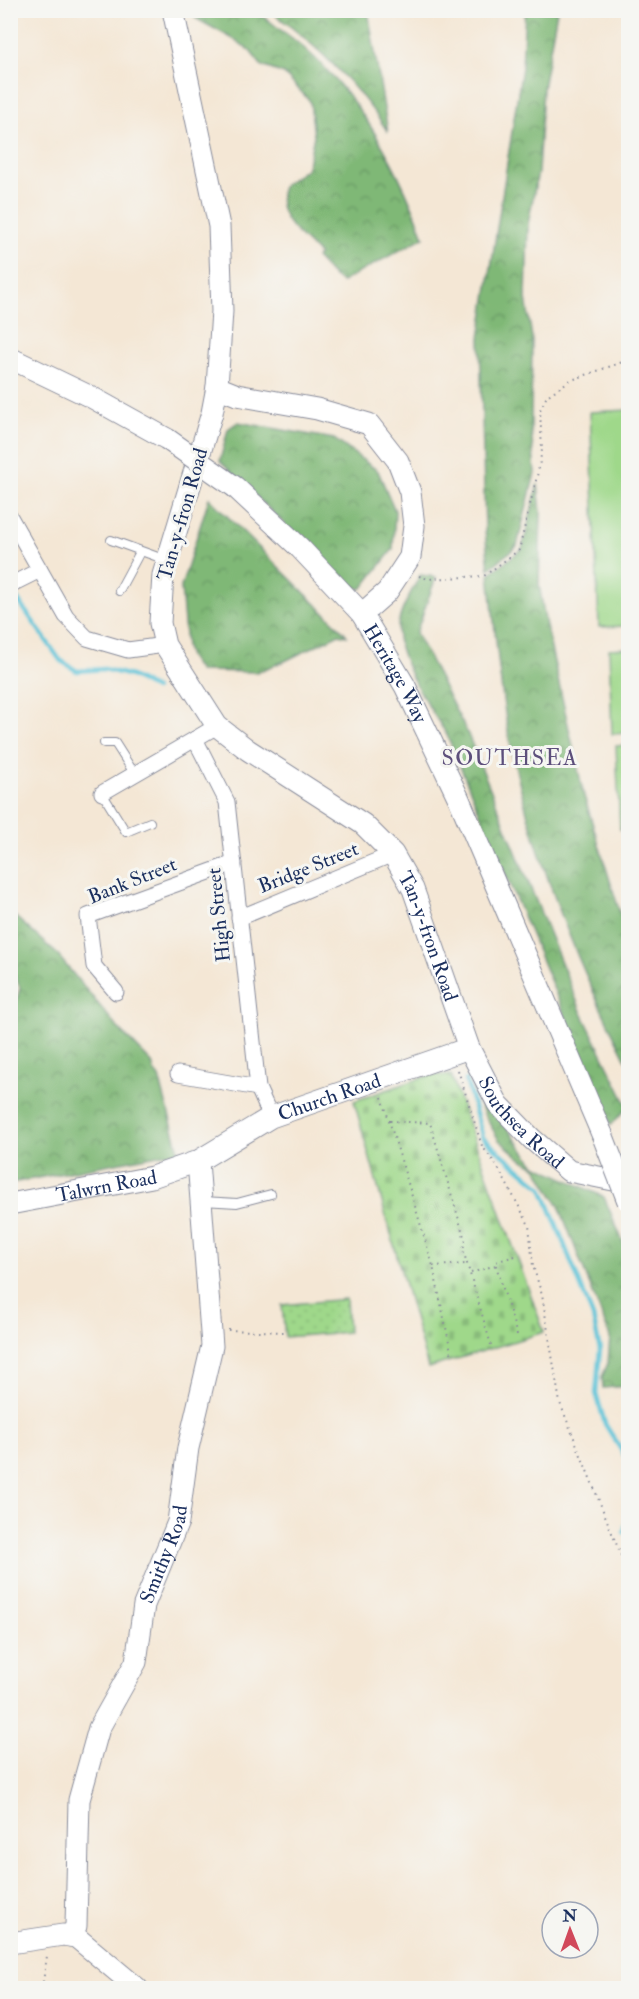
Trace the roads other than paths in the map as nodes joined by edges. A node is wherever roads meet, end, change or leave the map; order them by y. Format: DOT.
graph roads {
  1 [pos="173,10"];
  2 [pos="10,358"];
  3 [pos="217,387"];
  4 [pos="10,517"];
  5 [pos="111,540"];
  6 [pos="140,552"];
  7 [pos="166,561"];
  8 [pos="40,570"];
  9 [pos="10,585"];
  10 [pos="119,591"];
  11 [pos="362,614"];
  12 [pos="165,645"];
  13 [pos="217,726"];
  14 [pos="195,739"];
  15 [pos="104,743"];
  16 [pos="134,773"];
  17 [pos="102,793"];
  18 [pos="150,822"];
  19 [pos="393,854"];
  20 [pos="234,863"];
  21 [pos="239,918"];
  22 [pos="116,992"];
  23 [pos="461,1050"];
  24 [pos="178,1074"];
  25 [pos="258,1088"];
  26 [pos="271,1117"];
  27 [pos="198,1161"];
  28 [pos="628,1183"];
  29 [pos="272,1194"];
  30 [pos="201,1201"];
  31 [pos="628,1201"];
  32 [pos="10,1204"];
  33 [pos="71,1936"];
  34 [pos="10,1943"];
  35 [pos="137,1989"];
  1 -- 3 [label="street, Tan-y-fron Road"];
  2 -- 11 [label="street, Heritage Way, bridge"];
  3 -- 7 [label="street, Tan-y-fron Road"];
  3 -- 11 [label="street"];
  4 -- 8 [label="street"];
  5 -- 6 [label="lane"];
  6 -- 7 [label="lane"];
  6 -- 10 [label="lane"];
  7 -- 12 [label="street, Tan-y-fron Road"];
  8 -- 9 [label="street"];
  8 -- 12 [label="street"];
  11 -- 31 [label="street, Heritage Way, bridge"];
  12 -- 13 [label="street, Tan-y-fron Road"];
  13 -- 14 [label="street"];
  13 -- 19 [label="street, Tan-y-fron Road"];
  14 -- 16 [label="street"];
  14 -- 20 [label="street, High Street"];
  15 -- 16 [label="lane"];
  16 -- 17 [label="street"];
  17 -- 18 [label="lane"];
  19 -- 21 [label="street, Bridge Street"];
  19 -- 23 [label="street, Tan-y-fron Road"];
  20 -- 21 [label="street, High Street"];
  20 -- 22 [label="street, Bank Street"];
  21 -- 25 [label="street, High Street"];
  23 -- 26 [label="street, Church Road"];
  23 -- 28 [label="street, Southsea Road"];
  24 -- 25 [label="street"];
  25 -- 26 [label="street, High Street"];
  26 -- 27 [label="street, Church Road"];
  27 -- 30 [label="street, Smithy Road"];
  27 -- 32 [label="street, Talwrn Road"];
  29 -- 30 [label="lane"];
  30 -- 33 [label="street, Smithy Road"];
  33 -- 34 [label="street"];
  33 -- 35 [label="street"];
}
